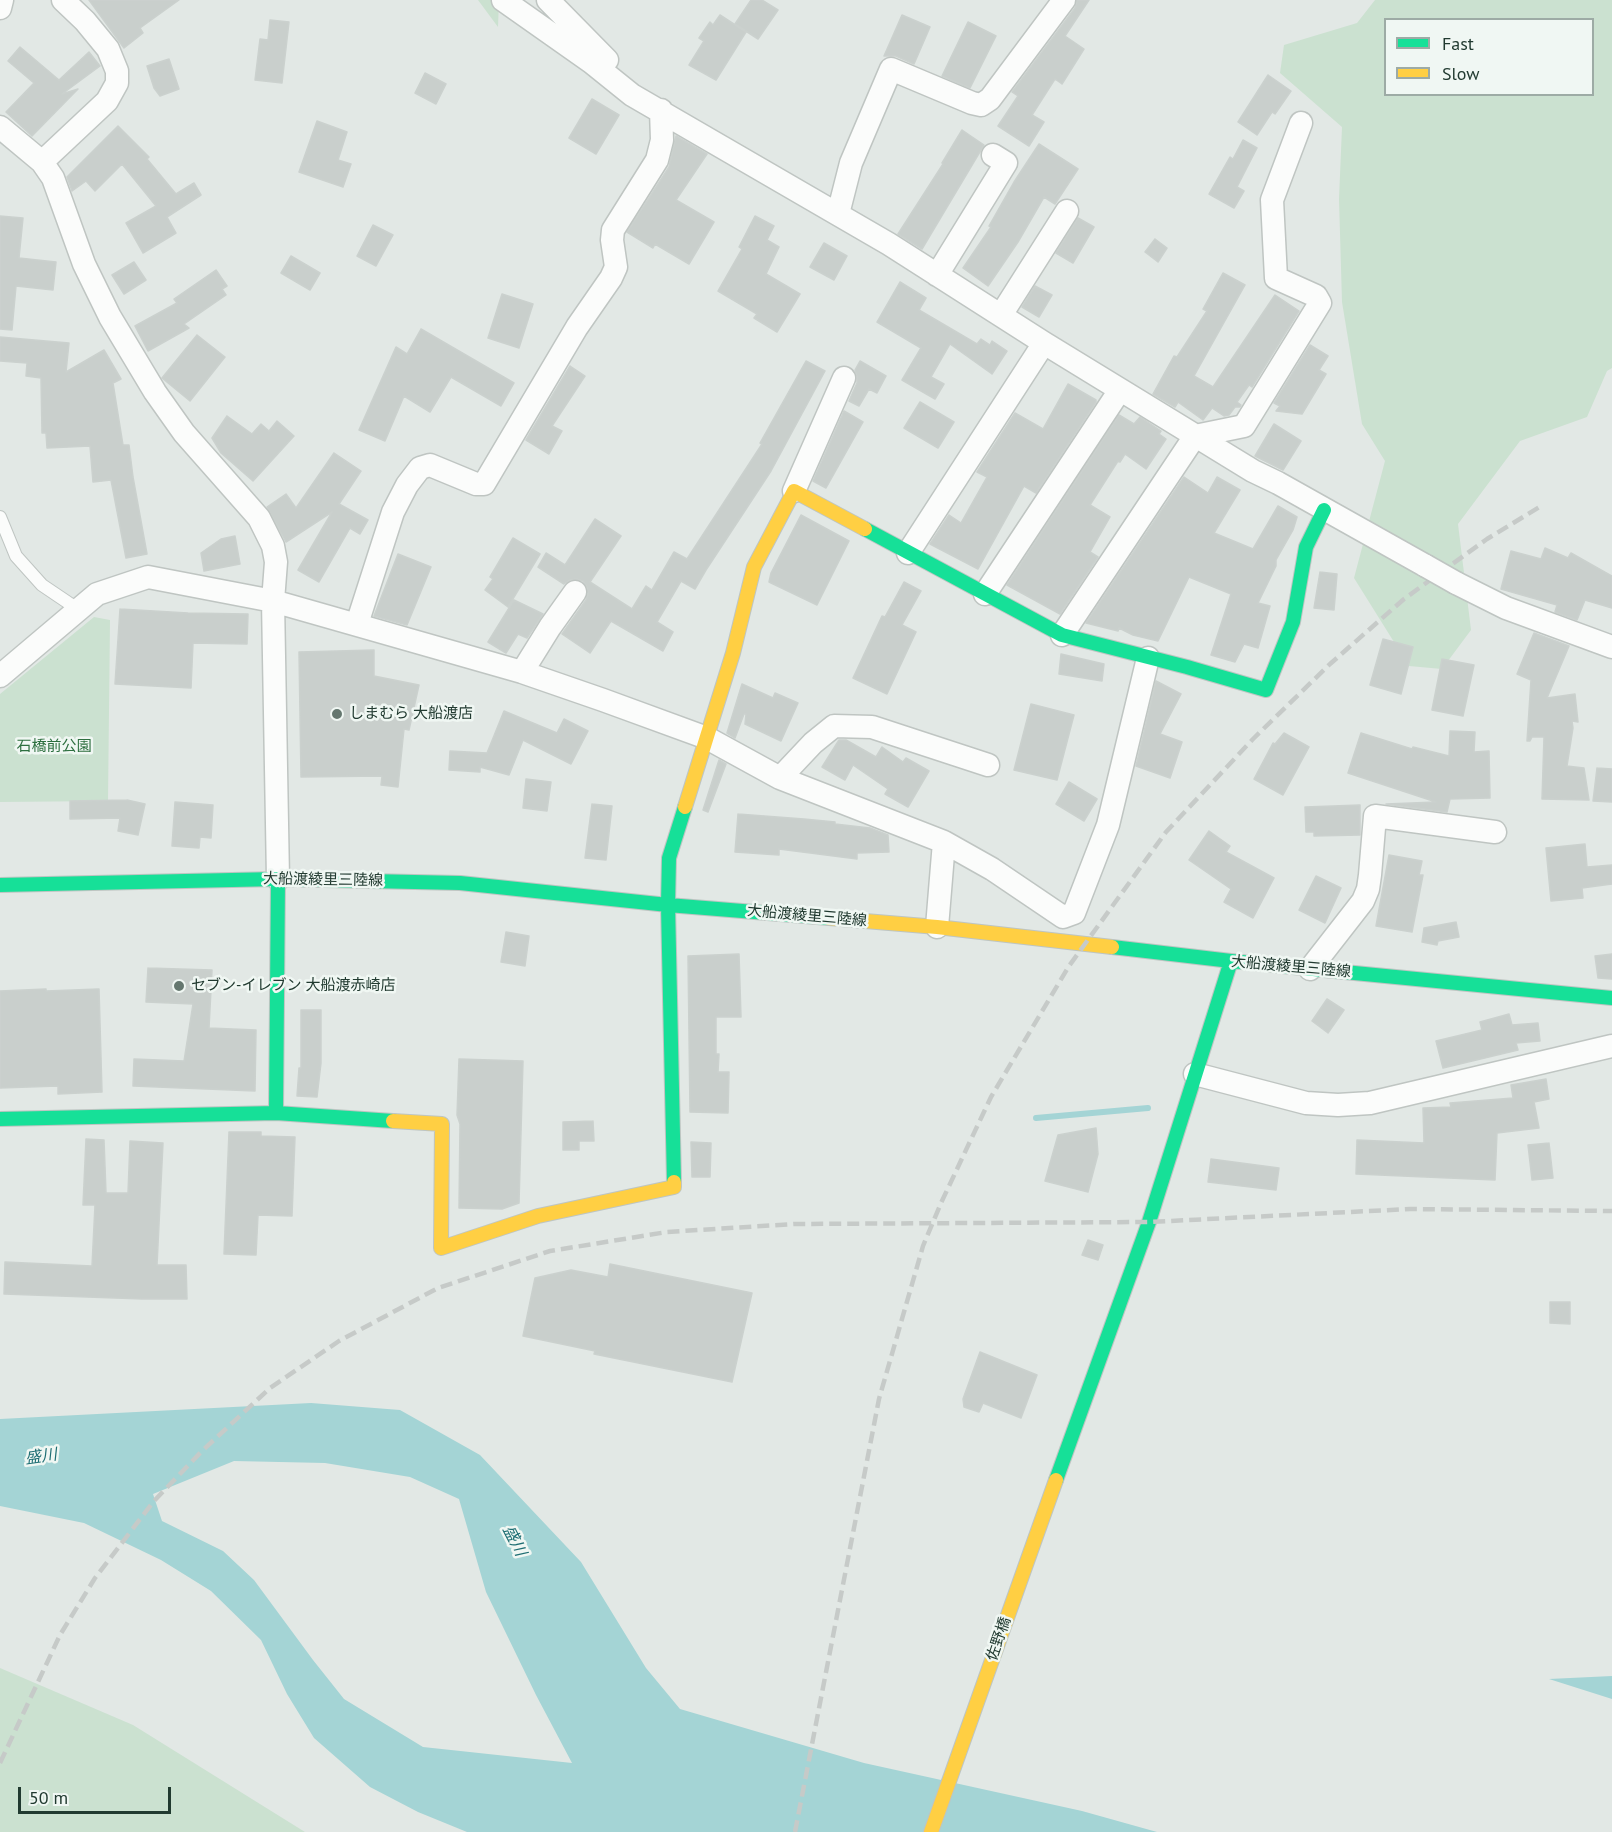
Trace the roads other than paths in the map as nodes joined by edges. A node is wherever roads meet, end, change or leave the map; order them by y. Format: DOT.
graph roads {
  1 [pos="2,0"];
  2 [pos="63,0"];
  3 [pos="503,0"];
  4 [pos="548,0"];
  5 [pos="1064,0"];
  6 [pos="0,8"];
  7 [pos="633,95"];
  8 [pos="661,110"];
  9 [pos="1301,123"];
  10 [pos="0,127"];
  11 [pos="993,155"];
  12 [pos="42,162"];
  13 [pos="1067,211"];
  14 [pos="838,214"];
  15 [pos="937,275"];
  16 [pos="1001,315"];
  17 [pos="1044,343"];
  18 [pos="844,378"];
  19 [pos="1120,390"];
  20 [pos="1195,436"];
  21 [pos="794,491"];
  22 [pos="1324,510"];
  23 [pos="0,517"];
  24 [pos="908,553"];
  25 [pos="575,592"];
  26 [pos="985,594"];
  27 [pos="273,601"];
  28 [pos="80,610"];
  29 [pos="357,624"];
  30 [pos="1062,635"];
  31 [pos="1608,640"];
  32 [pos="1148,658"];
  33 [pos="522,672"];
  34 [pos="0,676"];
  35 [pos="707,738"];
  36 [pos="988,765"];
  37 [pos="780,778"];
  38 [pos="1496,832"];
  39 [pos="944,842"];
  40 [pos="278,879"];
  41 [pos="0,885"];
  42 [pos="668,905"];
  43 [pos="937,927"];
  44 [pos="1231,961"];
  45 [pos="1310,969"];
  46 [pos="1612,998"];
  47 [pos="1612,1046"];
  48 [pos="1195,1074"];
  49 [pos="276,1113"];
  50 [pos="0,1119"];
  51 [pos="932,1832"];
  1 -- 6 [label="street"];
  2 -- 12 [label="street"];
  3 -- 7 [label="street"];
  4 -- 7 [label="street"];
  5 -- 14 [label="street"];
  7 -- 8 [label="street"];
  8 -- 14 [label="street"];
  8 -- 29 [label="street"];
  9 -- 20 [label="street"];
  10 -- 12 [label="street"];
  11 -- 15 [label="street"];
  12 -- 27 [label="street"];
  13 -- 16 [label="street"];
  14 -- 15 [label="street"];
  15 -- 16 [label="street"];
  16 -- 17 [label="street"];
  17 -- 19 [label="street"];
  17 -- 24 [label="street"];
  18 -- 21 [label="street"];
  19 -- 20 [label="street"];
  19 -- 26 [label="street"];
  20 -- 22 [label="street"];
  20 -- 30 [label="street"];
  21 -- 24 [label="street"];
  21 -- 35 [label="street"];
  22 -- 31 [label="street, bridge"];
  22 -- 32 [label="street"];
  23 -- 28 [label="lane"];
  24 -- 26 [label="street"];
  25 -- 33 [label="street"];
  26 -- 30 [label="street"];
  27 -- 28 [label="street"];
  27 -- 29 [label="street"];
  27 -- 40 [label="street"];
  28 -- 34 [label="street"];
  29 -- 33 [label="street"];
  30 -- 32 [label="street"];
  32 -- 39 [label="street"];
  33 -- 35 [label="street"];
  35 -- 37 [label="street"];
  35 -- 42 [label="street"];
  36 -- 37 [label="street"];
  37 -- 39 [label="street"];
  38 -- 45 [label="street"];
  39 -- 43 [label="street"];
  40 -- 41 [label="street, 大船渡綾里三陸線"];
  40 -- 42 [label="street, 大船渡綾里三陸線"];
  40 -- 49 [label="street"];
  42 -- 43 [label="street, 大船渡綾里三陸線"];
  42 -- 49 [label="street"];
  43 -- 44 [label="street, 大船渡綾里三陸線"];
  44 -- 45 [label="street, 大船渡綾里三陸線"];
  44 -- 48 [label="street, 佐野橋"];
  45 -- 46 [label="street, 大船渡綾里三陸線"];
  47 -- 48 [label="street"];
  48 -- 51 [label="street, 佐野橋"];
  49 -- 50 [label="street"];
}
